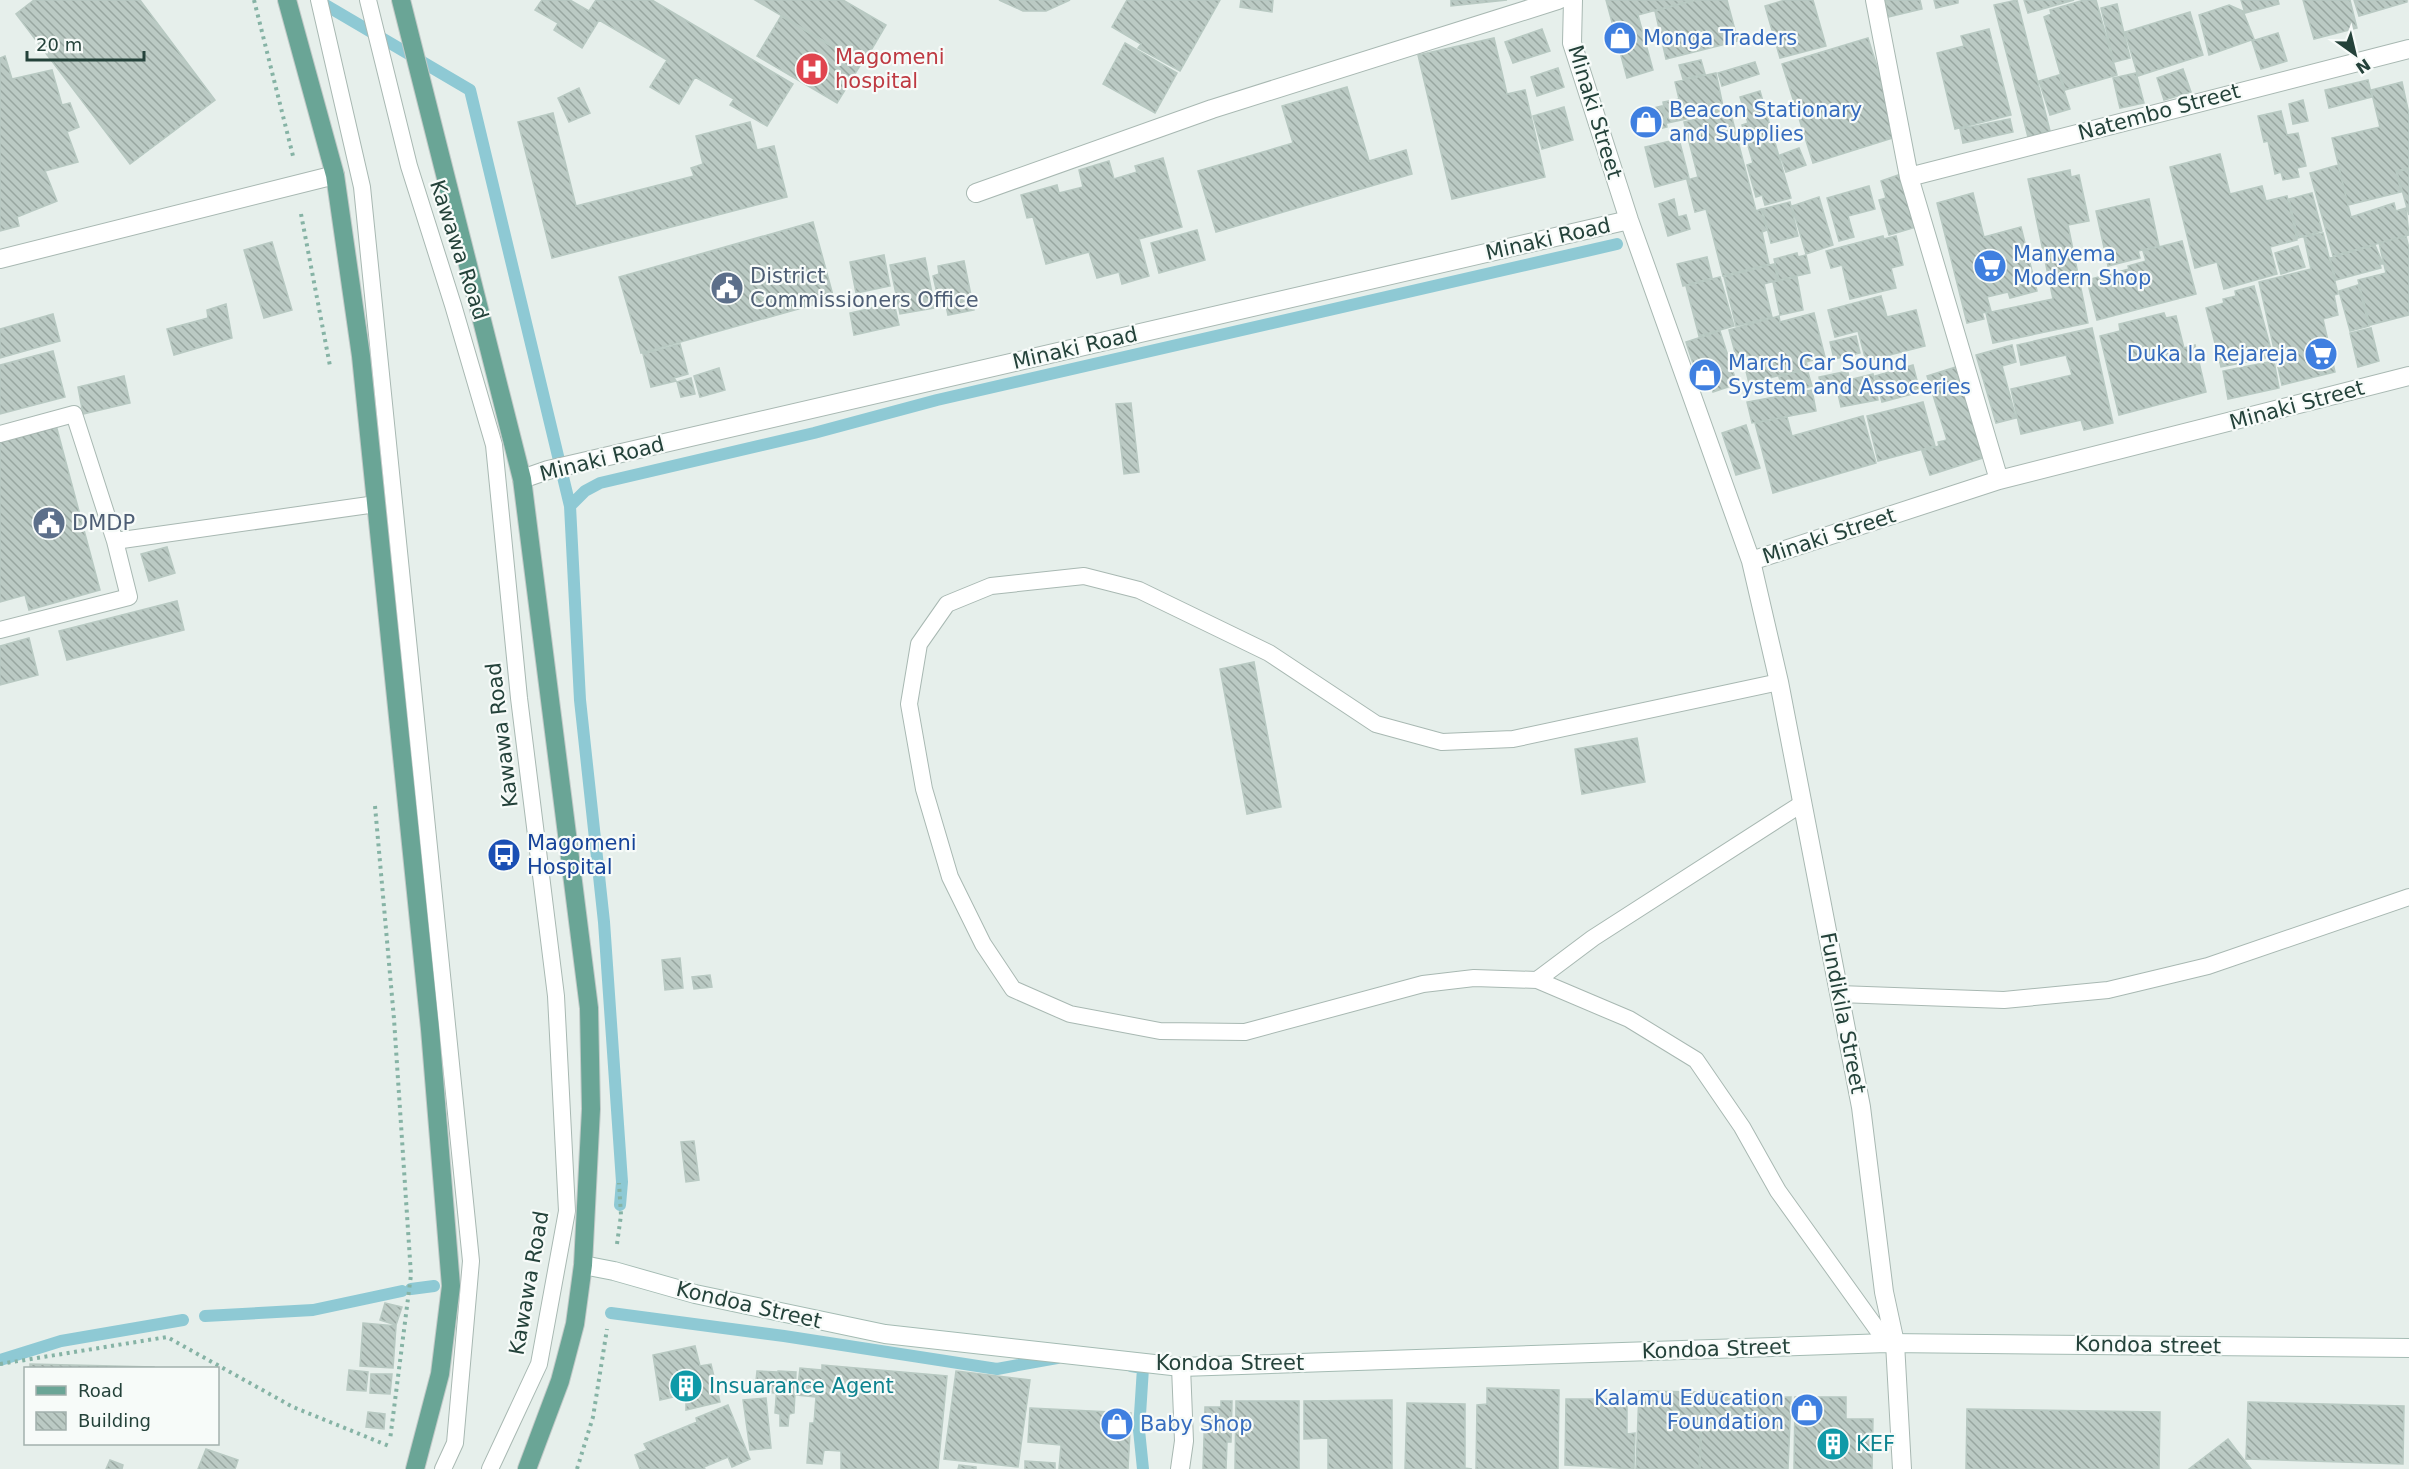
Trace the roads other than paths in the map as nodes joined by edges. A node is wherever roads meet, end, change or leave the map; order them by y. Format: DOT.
graph roads {
  1 [pos="287,0"];
  2 [pos="320,0"];
  3 [pos="368,0"];
  4 [pos="401,0"];
  5 [pos="1558,0"];
  6 [pos="1573,0"];
  7 [pos="1875,0"];
  8 [pos="2409,49"];
  9 [pos="335,175"];
  10 [pos="1909,177"];
  11 [pos="976,193"];
  12 [pos="1629,220"];
  13 [pos="0,259"];
  14 [pos="2409,376"];
  15 [pos="0,434"];
  16 [pos="522,479"];
  17 [pos="1999,480"];
  18 [pos="376,504"];
  19 [pos="115,541"];
  20 [pos="1750,561"];
  21 [pos="0,630"];
  22 [pos="1779,682"];
  23 [pos="1803,803"];
  24 [pos="2409,897"];
  25 [pos="1537,980"];
  26 [pos="1839,994"];
  27 [pos="583,1265"];
  28 [pos="1891,1343"];
  29 [pos="2409,1348"];
  30 [pos="1181,1367"];
  31 [pos="415,1469"];
  32 [pos="443,1469"];
  33 [pos="490,1469"];
  34 [pos="527,1469"];
  35 [pos="1180,1469"];
  36 [pos="1902,1469"];
  1 -- 9 [label="main road"];
  2 -- 32 [label="lane"];
  3 -- 33 [label="lane, Kawawa Road"];
  4 -- 16 [label="main road, Kawawa Road"];
  5 -- 11 [label="street"];
  6 -- 12 [label="street, Minaki Street"];
  7 -- 10 [label="street"];
  8 -- 10 [label="street, Natembo Street"];
  9 -- 13 [label="street"];
  9 -- 18 [label="main road"];
  10 -- 17 [label="street"];
  12 -- 16 [label="street, Minaki Road"];
  12 -- 20 [label="street, Minaki Street"];
  14 -- 17 [label="street, Minaki Street"];
  15 -- 19 [label="lane"];
  16 -- 27 [label="main road, Kawawa Road"];
  17 -- 20 [label="street, Minaki Street"];
  18 -- 19 [label="lane"];
  18 -- 31 [label="main road"];
  19 -- 21 [label="lane"];
  20 -- 22 [label="street, Fundikila Street"];
  22 -- 23 [label="street, Fundikila Street"];
  22 -- 25 [label="lane"];
  23 -- 25 [label="lane"];
  23 -- 26 [label="street, Fundikila Street"];
  24 -- 26 [label="lane"];
  25 -- 28 [label="lane"];
  26 -- 28 [label="street, Fundikila Street"];
  27 -- 30 [label="street, Kondoa Street"];
  27 -- 34 [label="main road, Kawawa Road"];
  28 -- 29 [label="street, Kondoa street"];
  28 -- 30 [label="street, Kondoa Street"];
  28 -- 36 [label="street, Fundikila Street"];
  30 -- 35 [label="street"];
}
